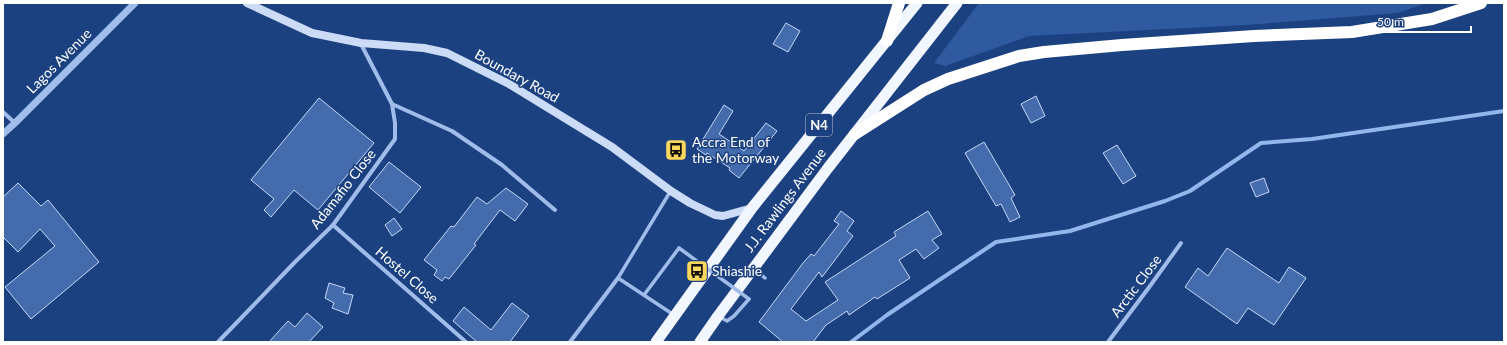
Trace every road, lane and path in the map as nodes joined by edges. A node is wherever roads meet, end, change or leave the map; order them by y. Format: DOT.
graph roads {
  1 [pos="247,3"];
  2 [pos="899,3"];
  3 [pos="917,3"];
  4 [pos="957,3"];
  5 [pos="1481,3"];
  6 [pos="136,4"];
  7 [pos="887,41"];
  8 [pos="361,43"];
  9 [pos="392,104"];
  10 [pos="3,112"];
  11 [pos="15,123"];
  12 [pos="3,134"];
  13 [pos="855,134"];
  14 [pos="671,190"];
  15 [pos="752,208"];
  16 [pos="555,210"];
  17 [pos="333,225"];
  18 [pos="1181,243"];
  19 [pos="753,268"];
  20 [pos="618,278"];
  21 [pos="765,278"];
  22 [pos="644,295"];
  23 [pos="675,316"];
  24 [pos="718,316"];
  25 [pos="218,342"];
  26 [pos="466,342"];
  27 [pos="570,342"];
  28 [pos="656,342"];
  29 [pos="700,342"];
  30 [pos="1108,342"];
  1 -- 8 [label="main road, Boundary Road"];
  2 -- 7 [label="highway"];
  3 -- 7 [label="highway, J.J. Rawlings Avenue / N4"];
  4 -- 13 [label="highway, J.J. Rawlings Avenue / N4"];
  5 -- 13 [label="highway"];
  6 -- 11 [label="street, Lagos Avenue"];
  7 -- 15 [label="highway, J.J. Rawlings Avenue / N4"];
  8 -- 9 [label="street, Adamafio Close"];
  8 -- 14 [label="main road, Boundary Road"];
  9 -- 16 [label="street"];
  9 -- 17 [label="street, Adamafio Close"];
  10 -- 11 [label="street"];
  11 -- 12 [label="street, Lagos Avenue"];
  13 -- 19 [label="highway, J.J. Rawlings Avenue / N4"];
  14 -- 15 [label="main road, Boundary Road"];
  14 -- 20 [label="street"];
  15 -- 23 [label="highway, J.J. Rawlings Avenue / N4"];
  17 -- 25 [label="street, Adamafio Close"];
  17 -- 26 [label="street, Hostel Close"];
  18 -- 30 [label="street, Arctic Close"];
  19 -- 21 [label="street"];
  19 -- 24 [label="highway, J.J. Rawlings Avenue / N4"];
  20 -- 22 [label="street"];
  20 -- 27 [label="street"];
  22 -- 23 [label="street"];
  22 -- 24 [label="street, bridge"];
  23 -- 28 [label="highway, J.J. Rawlings Avenue / N4"];
  24 -- 29 [label="highway, J.J. Rawlings Avenue / N4"];
}
